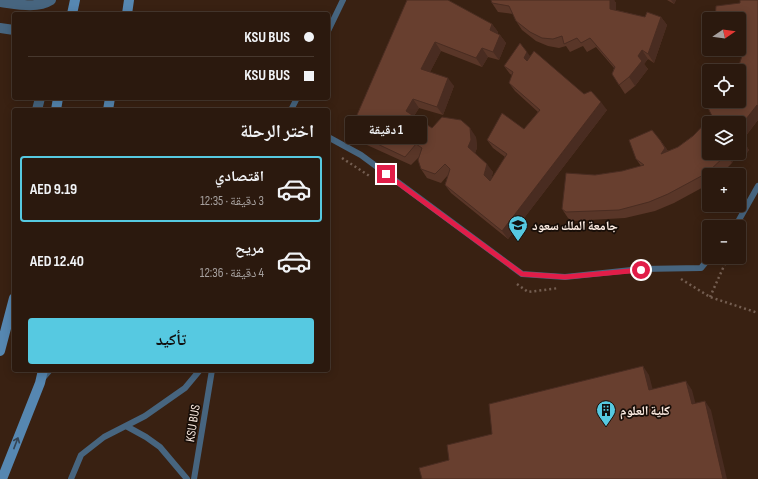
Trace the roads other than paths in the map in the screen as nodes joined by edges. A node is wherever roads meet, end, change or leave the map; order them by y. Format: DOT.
graph roads {
  1 [pos="51,0"];
  2 [pos="75,0"];
  3 [pos="129,0"];
  4 [pos="343,0"];
  5 [pos="0,2"];
  6 [pos="72,12"];
  7 [pos="127,12"];
  8 [pos="330,27"];
  9 [pos="0,28"];
  10 [pos="12,30"];
  11 [pos="330,138"];
  12 [pos="758,186"];
  13 [pos="739,220"];
  14 [pos="704,264"];
  15 [pos="12,306"];
  16 [pos="0,351"];
  17 [pos="43,372"];
  18 [pos="48,372"];
  19 [pos="198,372"];
  20 [pos="212,372"];
  21 [pos="40,383"];
  22 [pos="126,426"];
  23 [pos="2,479"];
  24 [pos="71,479"];
  25 [pos="187,479"];
  26 [pos="194,479"];
  1 -- 5 [label="street"];
  2 -- 6 [label="main road"];
  3 -- 7 [label="main road"];
  4 -- 8 [label="lane"];
  9 -- 10 [label="street"];
  11 -- 14 [label="lane"];
  12 -- 13 [label="lane"];
  15 -- 16 [label="main road"];
  17 -- 21 [label="main road"];
  18 -- 21 [label="lane"];
  19 -- 22 [label="lane"];
  20 -- 26 [label="lane, KSU BUS"];
  23 -- 21 [label="main road, one-way"];
  22 -- 24 [label="lane"];
  22 -- 25 [label="lane"];
}
